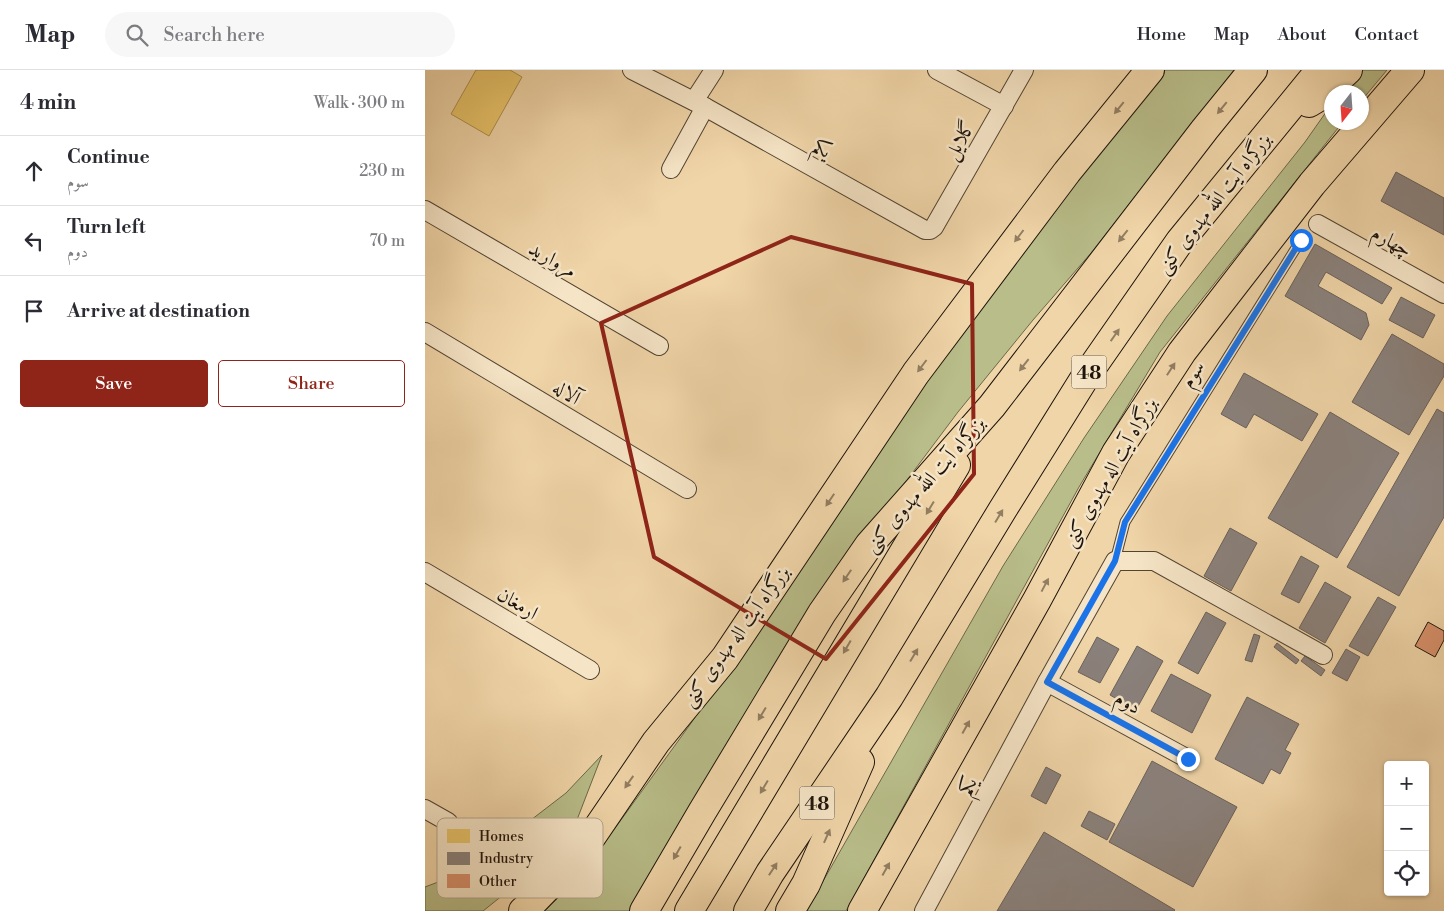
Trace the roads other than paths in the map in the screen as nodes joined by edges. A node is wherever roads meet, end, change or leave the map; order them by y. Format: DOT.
graph roads {
  1 [pos="632,70"];
  2 [pos="714,70"];
  3 [pos="937,70"];
  4 [pos="1024,70"];
  5 [pos="1150,70"];
  6 [pos="1253,70"];
  7 [pos="1321,70"];
  8 [pos="1348,70"];
  9 [pos="1410,70"];
  10 [pos="700,104"];
  11 [pos="1004,106"];
  12 [pos="1270,130"];
  13 [pos="671,169"];
  14 [pos="425,210"];
  15 [pos="1319,224"];
  16 [pos="930,230"];
  17 [pos="1301,240"];
  18 [pos="1444,294"];
  19 [pos="425,332"];
  20 [pos="659,346"];
  21 [pos="992,406"];
  22 [pos="687,489"];
  23 [pos="1115,561"];
  24 [pos="425,572"];
  25 [pos="1323,655"];
  26 [pos="589,670"];
  27 [pos="1047,682"];
  28 [pos="889,697"];
  29 [pos="1188,759"];
  30 [pos="425,809"];
  31 [pos="441,818"];
  32 [pos="603,820"];
  33 [pos="537,898"];
  34 [pos="523,911"];
  35 [pos="644,911"];
  36 [pos="689,911"];
  37 [pos="748,911"];
  38 [pos="790,911"];
  39 [pos="862,911"];
  40 [pos="924,911"];
  1 -- 10 [label="street, یکم"];
  2 -- 10 [label="street"];
  3 -- 11 [label="street"];
  4 -- 11 [label="street, گلایل"];
  5 -- 32 [label="main road, بزرگراه آیت اله مهدوی کنی, one-way"];
  6 -- 21 [label="main road, 48, one-way"];
  7 -- 12 [label="main road, بزرگراه آیت الله مهدوی کنی / 48"];
  8 -- 12 [label="main road"];
  39 -- 9 [label="main road, بزرگراه آیت اله مهدوی کنی, one-way"];
  10 -- 13 [label="street"];
  10 -- 16 [label="street, یکم"];
  11 -- 16 [label="street, گلایل"];
  28 -- 12 [label="main road, بزرگراه آیت الله مهدوی کنی / 48, one-way"];
  14 -- 20 [label="street, مروارید"];
  15 -- 18 [label="street, چهارم"];
  17 -- 23 [label="lane, سوم"];
  19 -- 22 [label="street, آلاله"];
  21 -- 35 [label="main road, بزرگراه آیت الله مهدوی کنی, one-way"];
  21 -- 36 [label="main road, بزرگراه آیت الله مهدوی کنی / 48, one-way"];
  23 -- 25 [label="street"];
  23 -- 27 [label="street, سوم"];
  24 -- 26 [label="street, ارمغان"];
  27 -- 29 [label="street, دوم"];
  27 -- 40 [label="street, یکم"];
  37 -- 28 [label="main road, بزرگراه آیت الله مهدوی کنی / 48, one-way"];
  38 -- 28 [label="main road, بزرگراه آیت الله مهدوی کنی, one-way"];
  30 -- 31 [label="street"];
  33 -- 34 [label="main road, بزرگراه آیت اله مهدوی کنی, one-way"];
}
